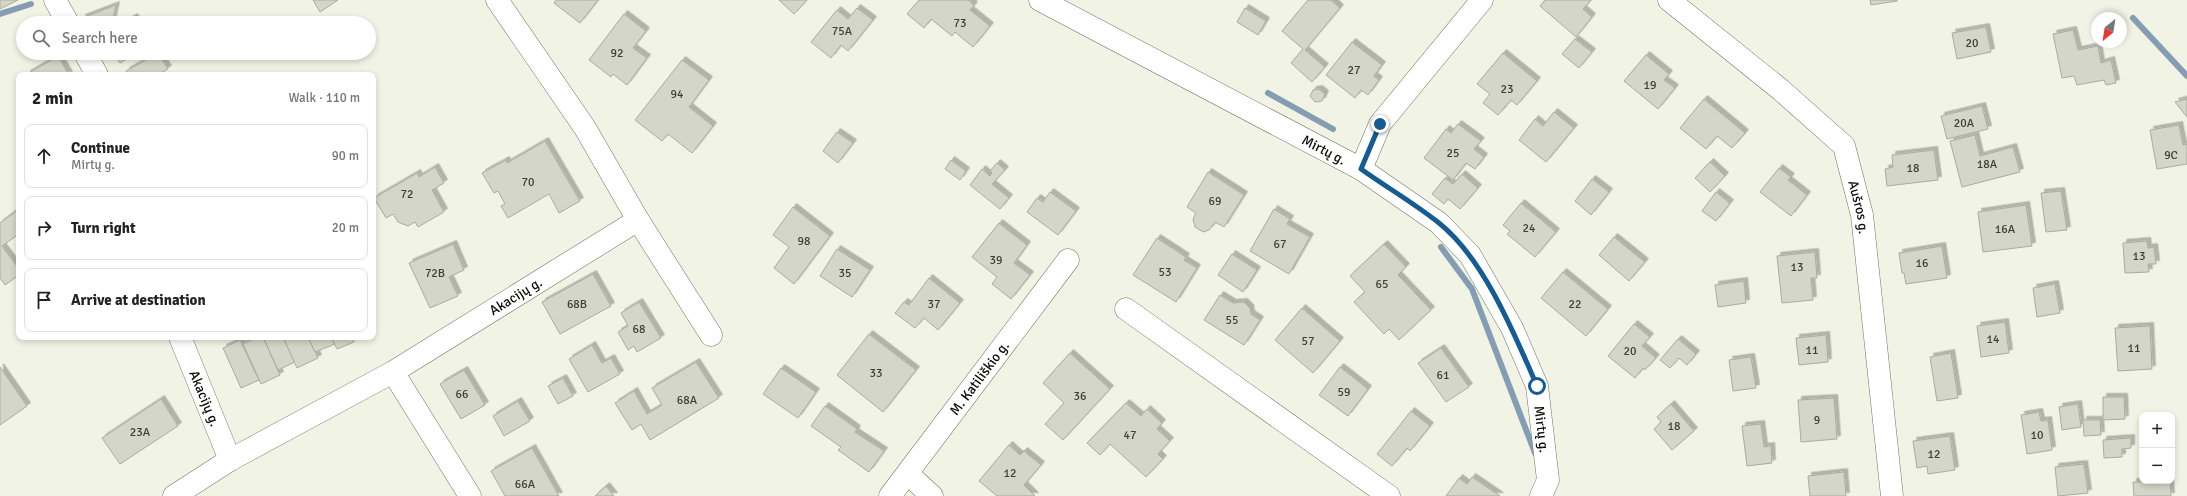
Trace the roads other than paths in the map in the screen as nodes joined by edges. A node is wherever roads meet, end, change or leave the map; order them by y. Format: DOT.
graph roads {
  1 [pos="55,0"];
  2 [pos="497,0"];
  3 [pos="1040,0"];
  4 [pos="1482,0"];
  5 [pos="1669,0"];
  6 [pos="64,16"];
  7 [pos="88,60"];
  8 [pos="95,72"];
  9 [pos="1361,169"];
  10 [pos="638,220"];
  11 [pos="1068,260"];
  12 [pos="1126,309"];
  13 [pos="711,335"];
  14 [pos="181,340"];
  15 [pos="393,372"];
  16 [pos="230,460"];
  17 [pos="908,474"];
  18 [pos="174,496"];
  19 [pos="470,496"];
  20 [pos="890,496"];
  21 [pos="932,496"];
  22 [pos="1388,496"];
  23 [pos="1541,496"];
  24 [pos="1892,496"];
  1 -- 6 [label="street"];
  2 -- 10 [label="street"];
  3 -- 9 [label="street, Mirtų g."];
  4 -- 9 [label="street"];
  5 -- 24 [label="street, Aušros g."];
  7 -- 8 [label="street"];
  9 -- 23 [label="street, Mirtų g."];
  10 -- 13 [label="street"];
  10 -- 15 [label="street, Akacijų g."];
  11 -- 17 [label="street, M. Katiliškio g."];
  12 -- 22 [label="street"];
  14 -- 16 [label="street, Akacijų g."];
  15 -- 16 [label="street, Akacijų g."];
  15 -- 19 [label="street"];
  16 -- 18 [label="street, Akacijų g."];
  17 -- 20 [label="street, M. Katiliškio g."];
  17 -- 21 [label="street"];
}
